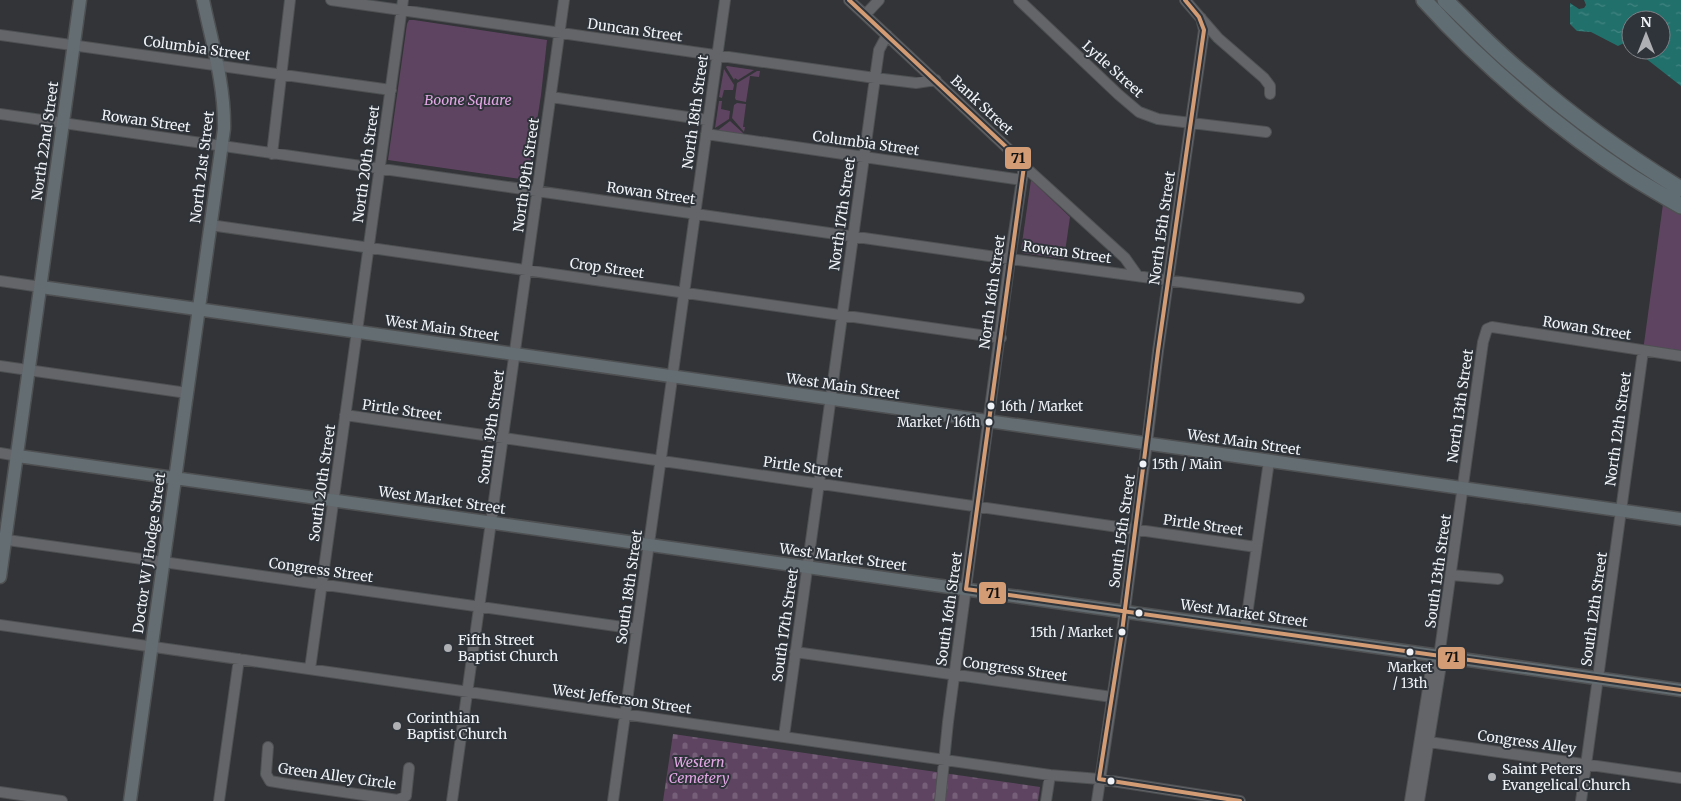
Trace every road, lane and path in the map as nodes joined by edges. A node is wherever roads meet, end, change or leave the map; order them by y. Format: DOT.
graph roads {
  1 [pos="80,0"];
  2 [pos="203,0"];
  3 [pos="290,0"];
  4 [pos="331,0"];
  5 [pos="564,0"];
  6 [pos="725,0"];
  7 [pos="849,0"];
  8 [pos="879,0"];
  9 [pos="1019,0"];
  10 [pos="1185,0"];
  11 [pos="1424,0"];
  12 [pos="1445,0"];
  13 [pos="402,5"];
  14 [pos="865,15"];
  15 [pos="1201,18"];
  16 [pos="560,33"];
  17 [pos="0,34"];
  18 [pos="888,35"];
  19 [pos="74,45"];
  20 [pos="717,55"];
  21 [pos="217,65"];
  22 [pos="282,74"];
  23 [pos="875,78"];
  24 [pos="936,80"];
  25 [pos="391,90"];
  26 [pos="1270,94"];
  27 [pos="551,97"];
  28 [pos="0,114"];
  29 [pos="708,120"];
  30 [pos="63,123"];
  31 [pos="1191,123"];
  32 [pos="1266,132"];
  33 [pos="706,134"];
  34 [pos="222,146"];
  35 [pos="272,154"];
  36 [pos="864,157"];
  37 [pos="1024,166"];
  38 [pos="380,169"];
  39 [pos="1022,180"];
  40 [pos="1681,189"];
  41 [pos="538,191"];
  42 [pos="1681,206"];
  43 [pos="695,214"];
  44 [pos="210,225"];
  45 [pos="853,236"];
  46 [pos="368,248"];
  47 [pos="1010,259"];
  48 [pos="526,270"];
  49 [pos="1137,275"];
  50 [pos="0,281"];
  51 [pos="1169,281"];
  52 [pos="41,287"];
  53 [pos="684,292"];
  54 [pos="1299,298"];
  55 [pos="198,308"];
  56 [pos="842,316"];
  57 [pos="1488,328"];
  58 [pos="357,331"];
  59 [pos="1000,338"];
  60 [pos="1643,351"];
  61 [pos="515,354"];
  62 [pos="1681,356"];
  63 [pos="0,366"];
  64 [pos="29,370"];
  65 [pos="673,376"];
  66 [pos="187,392"];
  67 [pos="830,399"];
  68 [pos="345,415"];
  69 [pos="988,422"];
  70 [pos="503,438"];
  71 [pos="1148,443"];
  72 [pos="0,453"];
  73 [pos="18,456"];
  74 [pos="661,461"];
  75 [pos="1269,461"];
  76 [pos="175,477"];
  77 [pos="819,484"];
  78 [pos="1463,488"];
  79 [pos="333,499"];
  80 [pos="977,506"];
  81 [pos="1621,510"];
  82 [pos="1681,519"];
  83 [pos="491,522"];
  84 [pos="1136,529"];
  85 [pos="3,539"];
  86 [pos="649,544"];
  87 [pos="1256,547"];
  88 [pos="164,561"];
  89 [pos="808,567"];
  90 [pos="1451,575"];
  91 [pos="0,577"];
  92 [pos="1498,579"];
  93 [pos="321,584"];
  94 [pos="966,589"];
  95 [pos="480,606"];
  96 [pos="1125,611"];
  97 [pos="0,625"];
  98 [pos="637,629"];
  99 [pos="1245,629"];
  100 [pos="152,646"];
  101 [pos="795,652"];
  102 [pos="1440,657"];
  103 [pos="239,658"];
  104 [pos="310,668"];
  105 [pos="954,674"];
  106 [pos="1598,679"];
  107 [pos="1681,690"];
  108 [pos="468,691"];
  109 [pos="1112,697"];
  110 [pos="626,714"];
  111 [pos="784,736"];
  112 [pos="1429,742"];
  113 [pos="268,747"];
  114 [pos="944,759"];
  115 [pos="1586,763"];
  116 [pos="409,768"];
  117 [pos="1050,775"];
  118 [pos="1681,778"];
  119 [pos="1099,780"];
  120 [pos="0,792"];
  121 [pos="62,801"];
  122 [pos="130,801"];
  123 [pos="219,801"];
  124 [pos="452,801"];
  125 [pos="613,801"];
  126 [pos="940,801"];
  127 [pos="1046,801"];
  128 [pos="1097,801"];
  129 [pos="1240,801"];
  130 [pos="1410,801"];
  131 [pos="1420,801"];
  132 [pos="1581,801"];
  1 -- 19 [label="main road, North 22nd Street"];
  2 -- 21 [label="main road, North 21st Street"];
  3 -- 22 [label="street"];
  4 -- 13 [label="street, Duncan Street"];
  5 -- 16 [label="street, North 19th Street"];
  6 -- 20 [label="street, North 18th Street"];
  7 -- 14 [label="street, Bank Street"];
  8 -- 14 [label="street"];
  9 -- 31 [label="street, Lytle Street"];
  10 -- 15 [label="street"];
  11 -- 42 [label="highway"];
  12 -- 40 [label="highway"];
  13 -- 16 [label="street, Duncan Street"];
  13 -- 25 [label="street, North 20th Street"];
  14 -- 18 [label="street, Bank Street"];
  15 -- 26 [label="street"];
  15 -- 31 [label="street, North 15th Street"];
  16 -- 20 [label="street, Duncan Street"];
  16 -- 27 [label="street, North 19th Street"];
  17 -- 19 [label="street, Columbia Street"];
  18 -- 23 [label="street, North 17th Street"];
  18 -- 24 [label="street, Bank Street"];
  19 -- 21 [label="street, Columbia Street"];
  19 -- 30 [label="main road, North 22nd Street"];
  20 -- 23 [label="street, Duncan Street"];
  20 -- 29 [label="street, North 18th Street"];
  21 -- 22 [label="street, Columbia Street"];
  21 -- 34 [label="main road, North 21st Street"];
  22 -- 25 [label="street, Columbia Street"];
  22 -- 35 [label="street"];
  23 -- 24 [label="street, Duncan Street"];
  23 -- 36 [label="street, North 17th Street"];
  24 -- 37 [label="street, Bank Street"];
  25 -- 38 [label="street, North 20th Street"];
  27 -- 29 [label="street"];
  27 -- 41 [label="street, North 19th Street"];
  28 -- 30 [label="street, Rowan Street"];
  29 -- 33 [label="street, North 18th Street"];
  30 -- 34 [label="street, Rowan Street"];
  30 -- 52 [label="main road, North 22nd Street"];
  31 -- 32 [label="street, Lytle Street"];
  31 -- 51 [label="street, North 15th Street"];
  33 -- 36 [label="street, Columbia Street"];
  33 -- 43 [label="street, North 18th Street"];
  34 -- 35 [label="street, Rowan Street"];
  34 -- 44 [label="main road, North 21st Street"];
  35 -- 38 [label="street, Rowan Street"];
  36 -- 39 [label="street, Columbia Street"];
  36 -- 45 [label="street, North 17th Street"];
  37 -- 39 [label="street, North 16th Street"];
  37 -- 49 [label="street, Bank Street"];
  38 -- 41 [label="street, Rowan Street"];
  38 -- 46 [label="street, North 20th Street"];
  39 -- 47 [label="street, North 16th Street"];
  41 -- 43 [label="street, Rowan Street"];
  41 -- 48 [label="street, North 19th Street"];
  43 -- 45 [label="street, Rowan Street"];
  43 -- 53 [label="street, North 18th Street"];
  44 -- 46 [label="street, Crop Street"];
  44 -- 55 [label="main road, North 21st Street"];
  45 -- 47 [label="street, Rowan Street"];
  45 -- 56 [label="street, North 17th Street"];
  46 -- 48 [label="street, Crop Street"];
  46 -- 58 [label="street, North 20th Street"];
  47 -- 49 [label="street, Rowan Street"];
  47 -- 59 [label="street, North 16th Street"];
  48 -- 53 [label="street, Crop Street"];
  48 -- 61 [label="street, North 19th Street"];
  49 -- 51 [label="street, Rowan Street"];
  50 -- 52 [label="street, West Main Street"];
  51 -- 54 [label="street, Rowan Street"];
  51 -- 71 [label="street, North 15th Street"];
  52 -- 55 [label="main road, West Main Street"];
  52 -- 64 [label="main road, North 22nd Street"];
  53 -- 56 [label="street, Crop Street"];
  53 -- 65 [label="street, North 18th Street"];
  55 -- 58 [label="main road, West Main Street"];
  55 -- 66 [label="main road, Doctor W J Hodge Street"];
  56 -- 59 [label="street, Crop Street"];
  56 -- 67 [label="street, North 17th Street"];
  57 -- 60 [label="street, Rowan Street"];
  57 -- 78 [label="street, North 13th Street"];
  58 -- 61 [label="main road, West Main Street"];
  58 -- 68 [label="street, South 20th Street"];
  59 -- 69 [label="street, North 16th Street"];
  60 -- 62 [label="street, Rowan Street"];
  60 -- 81 [label="street, North 12th Street"];
  61 -- 65 [label="main road, West Main Street"];
  61 -- 70 [label="street, South 19th Street"];
  63 -- 64 [label="street"];
  64 -- 66 [label="street"];
  64 -- 73 [label="main road, North 22nd Street"];
  65 -- 67 [label="main road, West Main Street"];
  65 -- 74 [label="street, South 18th Street"];
  66 -- 76 [label="main road, Doctor W J Hodge Street"];
  67 -- 69 [label="main road, West Main Street"];
  67 -- 77 [label="street, South 17th Street"];
  68 -- 70 [label="street, Pirtle Street"];
  68 -- 79 [label="street, South 20th Street"];
  69 -- 71 [label="main road, West Main Street"];
  69 -- 80 [label="street, South 16th Street"];
  70 -- 74 [label="street, Pirtle Street"];
  70 -- 83 [label="street, South 19th Street"];
  71 -- 75 [label="main road, West Main Street"];
  71 -- 84 [label="street, South 15th Street"];
  72 -- 73 [label="street, West Market Street"];
  73 -- 76 [label="main road, West Market Street"];
  73 -- 85 [label="main road, North 22nd Street"];
  74 -- 77 [label="street, Pirtle Street"];
  74 -- 86 [label="street, South 18th Street"];
  75 -- 78 [label="main road, West Main Street"];
  75 -- 87 [label="street"];
  76 -- 79 [label="main road, West Market Street"];
  76 -- 88 [label="main road, Doctor W J Hodge Street"];
  77 -- 80 [label="street, Pirtle Street"];
  77 -- 89 [label="street, South 17th Street"];
  78 -- 81 [label="main road, West Main Street"];
  78 -- 90 [label="street, South 13th Street"];
  79 -- 83 [label="main road, West Market Street"];
  79 -- 93 [label="street, South 20th Street"];
  80 -- 84 [label="street, Pirtle Street"];
  80 -- 94 [label="street, South 16th Street"];
  81 -- 82 [label="main road, West Main Street"];
  81 -- 106 [label="street, South 12th Street"];
  83 -- 86 [label="main road, West Market Street"];
  83 -- 95 [label="street, South 19th Street"];
  84 -- 87 [label="street, Pirtle Street"];
  84 -- 96 [label="street, South 15th Street"];
  85 -- 88 [label="street, Congress Street"];
  85 -- 91 [label="main road, North 22nd Street"];
  86 -- 89 [label="main road, West Market Street"];
  86 -- 98 [label="street, South 18th Street"];
  87 -- 99 [label="street"];
  88 -- 93 [label="street, Congress Street"];
  88 -- 100 [label="main road, Doctor W J Hodge Street"];
  89 -- 94 [label="main road, West Market Street"];
  89 -- 101 [label="street, South 17th Street"];
  90 -- 92 [label="street"];
  90 -- 102 [label="street, South 13th Street"];
  93 -- 95 [label="street, Congress Street"];
  93 -- 104 [label="street, South 20th Street"];
  94 -- 96 [label="main road, West Market Street"];
  94 -- 105 [label="street, South 16th Street"];
  95 -- 98 [label="street, Congress Street"];
  95 -- 108 [label="street, South 19th Street"];
  96 -- 99 [label="main road, West Market Street"];
  96 -- 109 [label="street, South 15th Street"];
  97 -- 100 [label="street, West Jefferson Street"];
  98 -- 110 [label="street, South 18th Street"];
  99 -- 102 [label="main road, West Market Street"];
  100 -- 103 [label="street, West Jefferson Street"];
  100 -- 122 [label="main road, Doctor W J Hodge Street"];
  101 -- 105 [label="street, Congress Street"];
  101 -- 111 [label="street, South 17th Street"];
  102 -- 106 [label="main road, West Market Street"];
  102 -- 112 [label="street, South 13th Street"];
  102 -- 130 [label="street, South 13th Street"];
  103 -- 104 [label="street, West Jefferson Street"];
  103 -- 123 [label="street"];
  104 -- 108 [label="street, West Jefferson Street"];
  105 -- 109 [label="street, Congress Street"];
  105 -- 114 [label="street, South 16th Street"];
  106 -- 107 [label="main road, West Market Street"];
  106 -- 115 [label="street, South 12th Street"];
  108 -- 110 [label="street, West Jefferson Street"];
  108 -- 124 [label="street, South 19th Street"];
  109 -- 119 [label="street, South 15th Street"];
  110 -- 111 [label="street, West Jefferson Street"];
  110 -- 125 [label="street, South 18th Street"];
  111 -- 114 [label="street, West Jefferson Street"];
  112 -- 115 [label="street, Congress Alley"];
  112 -- 131 [label="street, South 13th Street"];
  113 -- 116 [label="street, Green Alley Circle"];
  114 -- 117 [label="street, West Jefferson Street"];
  114 -- 126 [label="street, South 16th Street"];
  115 -- 118 [label="street, Congress Alley"];
  115 -- 132 [label="street, South 12th Street"];
  117 -- 119 [label="street, West Jefferson Street"];
  117 -- 127 [label="street"];
  119 -- 128 [label="street, South 15th Street"];
  119 -- 129 [label="street, West Jefferson Street"];
  120 -- 121 [label="street"];
}
